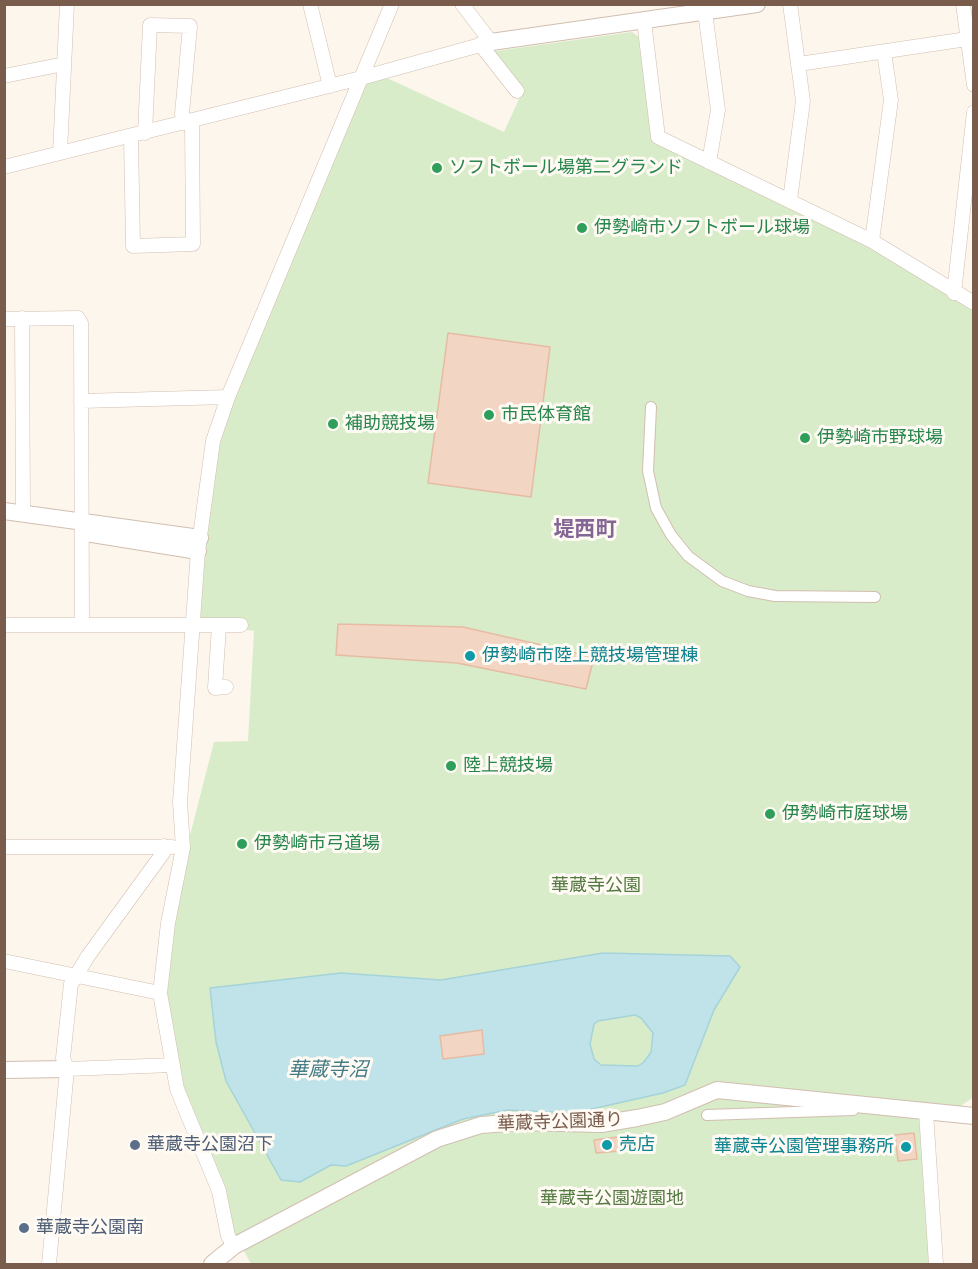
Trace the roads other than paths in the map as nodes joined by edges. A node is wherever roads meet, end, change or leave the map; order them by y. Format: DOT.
graph roads {
  1 [pos="67,4"];
  2 [pos="309,4"];
  3 [pos="392,4"];
  4 [pos="462,4"];
  5 [pos="757,4"];
  6 [pos="790,4"];
  7 [pos="963,4"];
  8 [pos="705,12"];
  9 [pos="644,21"];
  10 [pos="967,39"];
  11 [pos="485,43"];
  12 [pos="884,52"];
  13 [pos="64,64"];
  14 [pos="799,64"];
  15 [pos="4,76"];
  16 [pos="361,78"];
  17 [pos="974,85"];
  18 [pos="330,86"];
  19 [pos="516,91"];
  20 [pos="974,112"];
  21 [pos="188,122"];
  22 [pos="138,135"];
  23 [pos="60,153"];
  24 [pos="709,162"];
  25 [pos="4,167"];
  26 [pos="970,177"];
  27 [pos="790,200"];
  28 [pos="872,241"];
  29 [pos="954,293"];
  30 [pos="974,303"];
  31 [pos="21,318"];
  32 [pos="4,319"];
  33 [pos="228,397"];
  34 [pos="81,401"];
  35 [pos="651,407"];
  36 [pos="4,511"];
  37 [pos="23,513"];
  38 [pos="4,521"];
  39 [pos="80,526"];
  40 [pos="199,545"];
  41 [pos="875,597"];
  42 [pos="4,625"];
  43 [pos="82,625"];
  44 [pos="241,625"];
  45 [pos="192,626"];
  46 [pos="219,626"];
  47 [pos="226,687"];
  48 [pos="164,846"];
  49 [pos="4,847"];
  50 [pos="183,848"];
  51 [pos="4,961"];
  52 [pos="75,977"];
  53 [pos="160,993"];
  54 [pos="173,1065"];
  55 [pos="67,1069"];
  56 [pos="4,1070"];
  57 [pos="900,1109"];
  58 [pos="926,1112"];
  59 [pos="707,1115"];
  60 [pos="974,1116"];
  61 [pos="234,1246"];
  62 [pos="49,1264"];
  63 [pos="212,1264"];
  64 [pos="936,1264"];
  1 -- 13 [label="street"];
  2 -- 18 [label="street"];
  3 -- 16 [label="street"];
  4 -- 11 [label="street"];
  5 -- 8 [label="street"];
  6 -- 14 [label="street"];
  7 -- 10 [label="street"];
  8 -- 9 [label="street"];
  8 -- 24 [label="street"];
  9 -- 11 [label="street"];
  9 -- 24 [label="street"];
  10 -- 12 [label="street"];
  10 -- 17 [label="street"];
  11 -- 16 [label="street"];
  11 -- 19 [label="street"];
  12 -- 14 [label="street"];
  12 -- 28 [label="street"];
  13 -- 15 [label="street"];
  13 -- 23 [label="street"];
  14 -- 27 [label="street"];
  16 -- 18 [label="street"];
  16 -- 33 [label="street"];
  18 -- 21 [label="street"];
  20 -- 26 [label="street"];
  21 -- 22 [label="street"];
  21 -- 22 [label="street"];
  21 -- 22 [label="street"];
  22 -- 23 [label="street"];
  23 -- 25 [label="street"];
  24 -- 27 [label="street"];
  26 -- 29 [label="street"];
  27 -- 28 [label="street"];
  28 -- 29 [label="street"];
  29 -- 30 [label="street"];
  31 -- 32 [label="street"];
  31 -- 34 [label="street"];
  31 -- 37 [label="street"];
  33 -- 34 [label="street"];
  33 -- 40 [label="street"];
  34 -- 39 [label="street"];
  35 -- 41 [label="street"];
  36 -- 37 [label="street"];
  37 -- 39 [label="street"];
  38 -- 39 [label="street"];
  39 -- 40 [label="street"];
  39 -- 43 [label="street"];
  40 -- 45 [label="street"];
  42 -- 43 [label="street"];
  43 -- 45 [label="street"];
  44 -- 46 [label="street"];
  45 -- 46 [label="street"];
  45 -- 50 [label="street"];
  46 -- 47 [label="street"];
  48 -- 49 [label="street"];
  48 -- 50 [label="street"];
  48 -- 52 [label="street"];
  50 -- 53 [label="street"];
  51 -- 52 [label="street"];
  52 -- 53 [label="street"];
  52 -- 55 [label="street"];
  53 -- 54 [label="street"];
  54 -- 55 [label="street"];
  54 -- 61 [label="street"];
  55 -- 56 [label="street"];
  55 -- 62 [label="street"];
  57 -- 58 [label="street, 華蔵寺公園通り"];
  57 -- 59 [label="street"];
  57 -- 61 [label="street, 華蔵寺公園通り"];
  58 -- 60 [label="street, 華蔵寺公園通り"];
  58 -- 64 [label="street"];
  61 -- 63 [label="street, 華蔵寺公園通り"];
}
